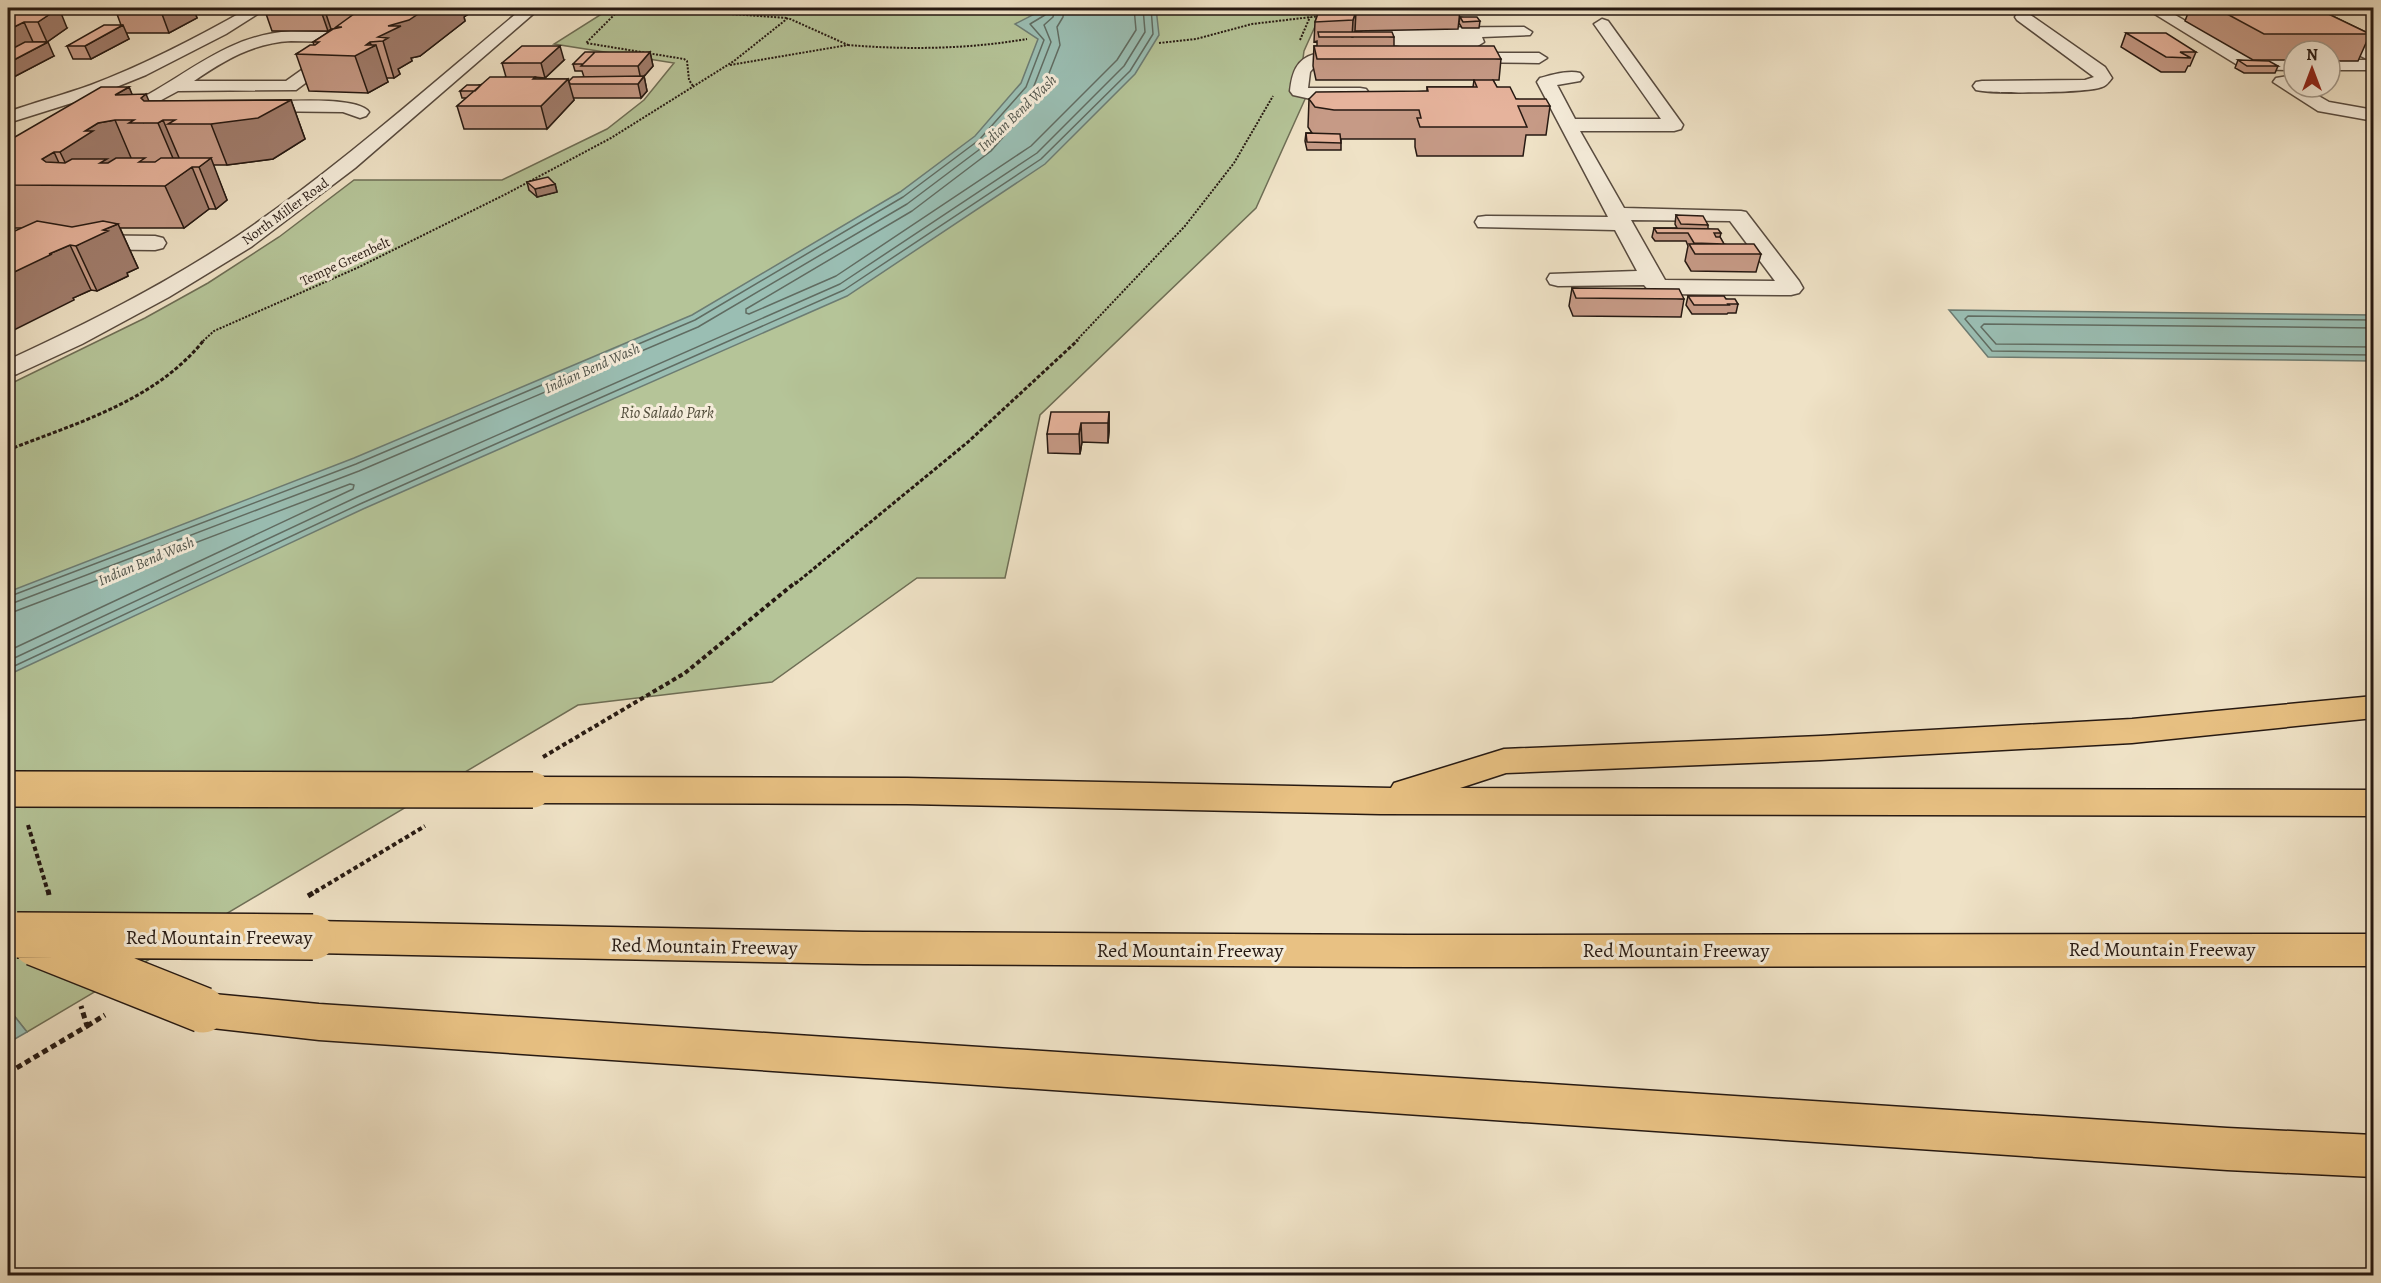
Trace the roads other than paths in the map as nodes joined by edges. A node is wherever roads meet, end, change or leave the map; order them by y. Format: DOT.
graph roads {
  1 [pos="259,8"];
  2 [pos="532,8"];
  3 [pos="2153,8"];
  4 [pos="2272,8"];
  5 [pos="1513,13"];
  6 [pos="2023,17"];
  7 [pos="1602,24"];
  8 [pos="1471,32"];
  9 [pos="1524,32"];
  10 [pos="304,38"];
  11 [pos="277,56"];
  12 [pos="2373,56"];
  13 [pos="1539,58"];
  14 [pos="2282,65"];
  15 [pos="2342,65"];
  16 [pos="2373,65"];
  17 [pos="258,68"];
  18 [pos="133,75"];
  19 [pos="189,75"];
  20 [pos="2342,75"];
  21 [pos="2373,76"];
  22 [pos="171,86"];
  23 [pos="231,86"];
  24 [pos="1982,86"];
  25 [pos="1379,93"];
  26 [pos="2311,99"];
  27 [pos="48,105"];
  28 [pos="408,112"];
  29 [pos="160,114"];
  30 [pos="245,115"];
  31 [pos="113,116"];
  32 [pos="2373,116"];
  33 [pos="8,118"];
  34 [pos="1569,125"];
  35 [pos="94,126"];
  36 [pos="1619,219"];
  37 [pos="1486,222"];
  38 [pos="155,243"];
  39 [pos="18,251"];
  40 [pos="8,263"];
  41 [pos="1652,278"];
  42 [pos="1558,279"];
  43 [pos="8,369"];
  44 [pos="2373,707"];
  45 [pos="8,789"];
  46 [pos="1380,801"];
  47 [pos="2373,803"];
  48 [pos="12,935"];
  49 [pos="2373,950"];
  50 [pos="2373,1156"];
  1 -- 18 [label="street"];
  2 -- 28 [label="street, North Miller Road"];
  3 -- 14 [label="street"];
  4 -- 12 [label="street"];
  5 -- 9 [label="street"];
  6 -- 24 [label="street"];
  7 -- 34 [label="street"];
  8 -- 8 [label="street"];
  8 -- 9 [label="street"];
  9 -- 13 [label="street"];
  10 -- 11 [label="street"];
  10 -- 19 [label="street"];
  10 -- 23 [label="street"];
  13 -- 25 [label="street"];
  13 -- 34 [label="street"];
  15 -- 16 [label="street"];
  17 -- 23 [label="street"];
  18 -- 19 [label="street"];
  18 -- 27 [label="street"];
  19 -- 22 [label="street"];
  20 -- 21 [label="street"];
  22 -- 23 [label="street"];
  22 -- 31 [label="street"];
  26 -- 32 [label="street"];
  27 -- 31 [label="street"];
  27 -- 33 [label="street"];
  28 -- 30 [label="street"];
  28 -- 43 [label="street, North Miller Road"];
  29 -- 31 [label="street"];
  31 -- 35 [label="street"];
  34 -- 36 [label="street"];
  36 -- 37 [label="street"];
  36 -- 41 [label="street"];
  36 -- 41 [label="street"];
  38 -- 39 [label="street"];
  39 -- 40 [label="street"];
  41 -- 42 [label="street"];
  44 -- 46 [label="highway"];
  45 -- 46 [label="highway, bridge"];
  46 -- 47 [label="highway"];
  48 -- 49 [label="highway, Red Mountain Freeway, bridge"];
  48 -- 50 [label="highway, bridge"];
}
